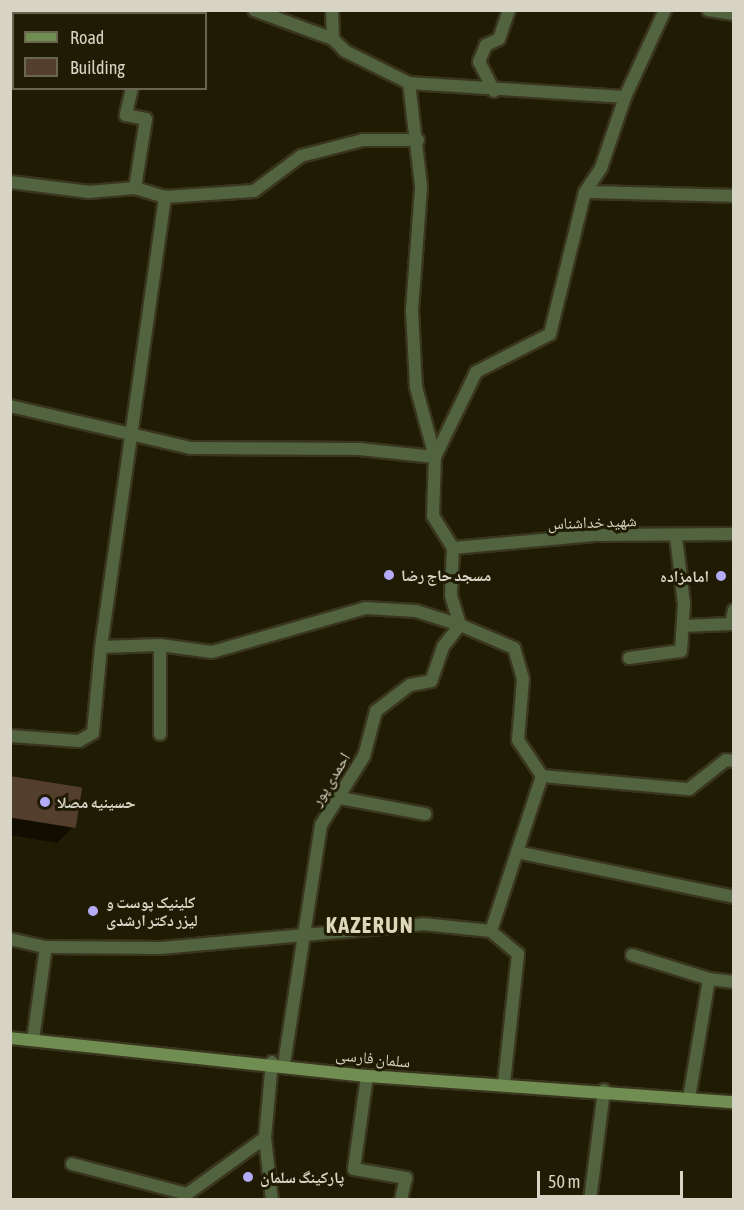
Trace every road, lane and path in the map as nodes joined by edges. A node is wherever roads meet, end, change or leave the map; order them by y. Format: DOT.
graph roads {
  1 [pos="254,10"];
  2 [pos="332,10"];
  3 [pos="509,10"];
  4 [pos="665,10"];
  5 [pos="708,10"];
  6 [pos="734,14"];
  7 [pos="333,39"];
  8 [pos="409,83"];
  9 [pos="132,90"];
  10 [pos="494,92"];
  11 [pos="625,97"];
  12 [pos="418,140"];
  13 [pos="10,182"];
  14 [pos="135,188"];
  15 [pos="585,192"];
  16 [pos="734,196"];
  17 [pos="165,197"];
  18 [pos="10,406"];
  19 [pos="128,434"];
  20 [pos="435,457"];
  21 [pos="734,534"];
  22 [pos="676,537"];
  23 [pos="453,548"];
  24 [pos="734,610"];
  25 [pos="460,625"];
  26 [pos="683,626"];
  27 [pos="160,645"];
  28 [pos="101,647"];
  29 [pos="629,658"];
  30 [pos="160,734"];
  31 [pos="10,736"];
  32 [pos="734,761"];
  33 [pos="542,776"];
  34 [pos="335,797"];
  35 [pos="425,814"];
  36 [pos="517,852"];
  37 [pos="734,897"];
  38 [pos="491,931"];
  39 [pos="302,934"];
  40 [pos="10,939"];
  41 [pos="46,947"];
  42 [pos="632,955"];
  43 [pos="709,979"];
  44 [pos="734,982"];
  45 [pos="10,1038"];
  46 [pos="33,1040"];
  47 [pos="278,1063"];
  48 [pos="367,1076"];
  49 [pos="504,1083"];
  50 [pos="604,1090"];
  51 [pos="689,1098"];
  52 [pos="734,1102"];
  53 [pos="266,1138"];
  54 [pos="72,1164"];
  55 [pos="272,1200"];
  56 [pos="401,1200"];
  57 [pos="590,1200"];
  1 -- 7 [label="street"];
  2 -- 7 [label="street"];
  3 -- 10 [label="street"];
  4 -- 11 [label="street"];
  5 -- 6 [label="street"];
  7 -- 8 [label="street"];
  8 -- 10 [label="street"];
  8 -- 12 [label="street"];
  9 -- 14 [label="street"];
  10 -- 11 [label="street"];
  11 -- 15 [label="street"];
  12 -- 17 [label="street"];
  12 -- 20 [label="street"];
  13 -- 14 [label="street"];
  14 -- 17 [label="street"];
  15 -- 16 [label="street"];
  15 -- 20 [label="street"];
  17 -- 19 [label="street"];
  18 -- 19 [label="street"];
  19 -- 20 [label="street"];
  19 -- 28 [label="street"];
  20 -- 23 [label="street"];
  21 -- 22 [label="street, شهید خداشناس"];
  22 -- 23 [label="street, شهید خداشناس"];
  22 -- 26 [label="street"];
  23 -- 25 [label="street"];
  24 -- 26 [label="street"];
  25 -- 27 [label="street"];
  25 -- 33 [label="street"];
  25 -- 34 [label="street, احمدی پور"];
  26 -- 29 [label="street"];
  27 -- 28 [label="street"];
  27 -- 30 [label="street"];
  28 -- 31 [label="street"];
  32 -- 33 [label="street"];
  33 -- 36 [label="street"];
  34 -- 35 [label="street"];
  34 -- 39 [label="street, احمدی پور"];
  36 -- 37 [label="street"];
  36 -- 38 [label="street"];
  38 -- 39 [label="street"];
  38 -- 49 [label="street"];
  39 -- 41 [label="street"];
  39 -- 47 [label="street, احمدی پور"];
  40 -- 41 [label="street"];
  41 -- 46 [label="street"];
  42 -- 43 [label="street"];
  43 -- 44 [label="street"];
  43 -- 51 [label="street"];
  45 -- 46 [label="main road, سلمان فارسی"];
  46 -- 47 [label="main road, سلمان فارسی"];
  47 -- 48 [label="main road, سلمان فارسی"];
  47 -- 53 [label="street, احمدی پور"];
  48 -- 49 [label="main road, سلمان فارسی"];
  48 -- 56 [label="street"];
  49 -- 50 [label="main road, سلمان فارسی"];
  50 -- 51 [label="main road, سلمان فارسی"];
  50 -- 57 [label="street"];
  51 -- 52 [label="main road, سلمان فارسی"];
  53 -- 54 [label="street"];
  53 -- 55 [label="street, احمدی پور"];
}
